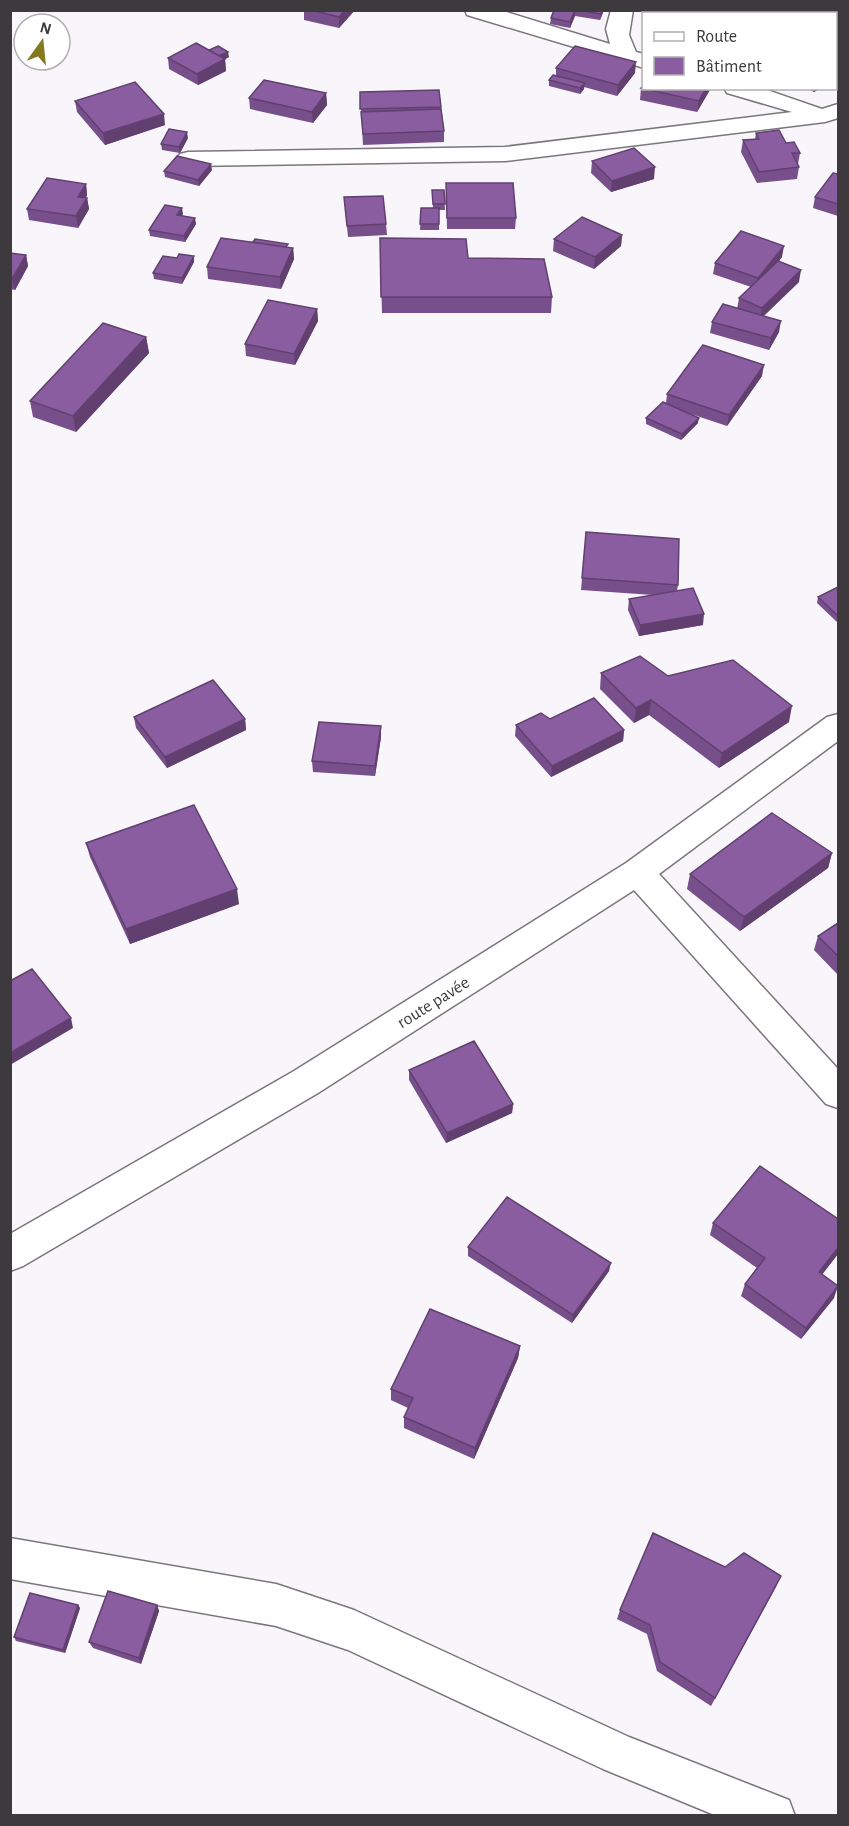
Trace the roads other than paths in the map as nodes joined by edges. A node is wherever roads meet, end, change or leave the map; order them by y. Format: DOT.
graph roads {
  1 [pos="475,10"];
  2 [pos="622,10"];
  3 [pos="636,59"];
  4 [pos="743,90"];
  5 [pos="832,113"];
  6 [pos="188,159"];
  7 [pos="838,725"];
  8 [pos="637,872"];
  9 [pos="838,1093"];
  10 [pos="10,1254"];
  11 [pos="10,1558"];
  12 [pos="773,1815"];
  1 -- 3 [label="street"];
  2 -- 3 [label="street"];
  4 -- 5 [label="street"];
  5 -- 6 [label="street"];
  7 -- 8 [label="street, route pavée"];
  8 -- 9 [label="street"];
  8 -- 10 [label="street, route pavée"];
  11 -- 12 [label="street"];
}
